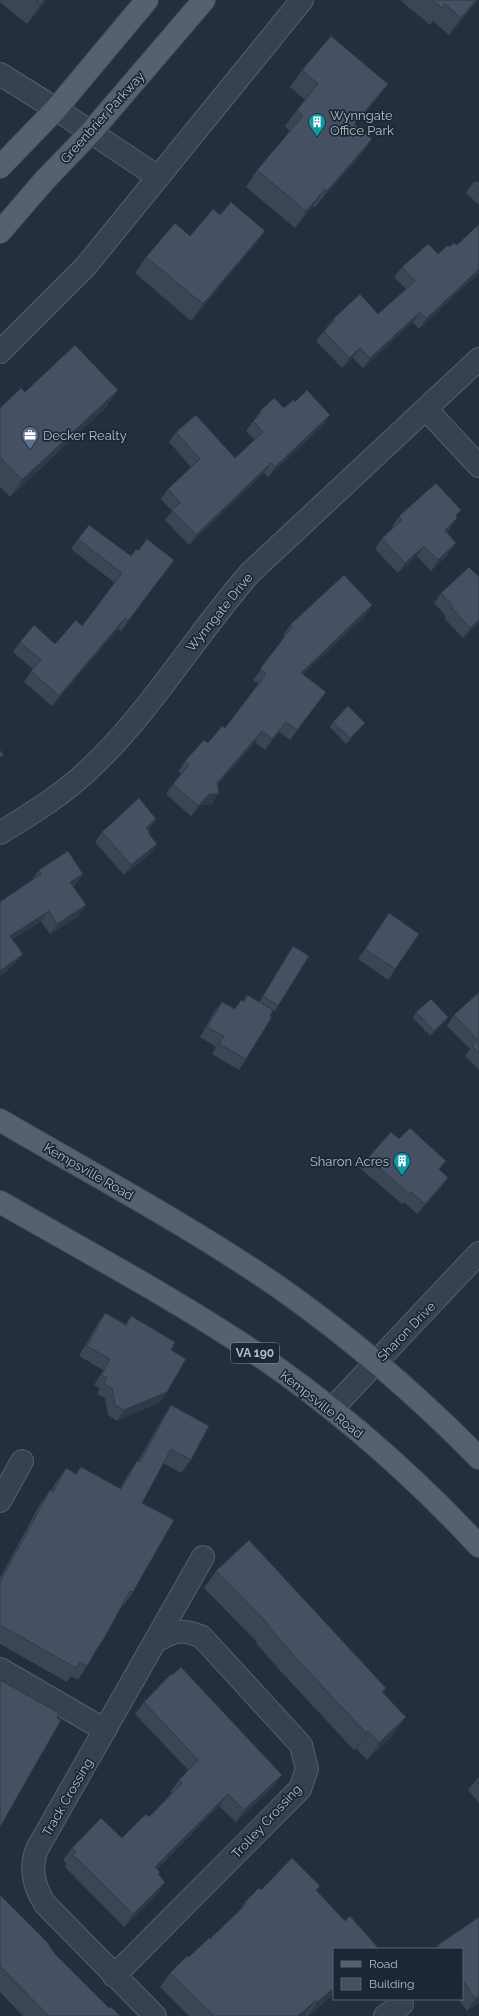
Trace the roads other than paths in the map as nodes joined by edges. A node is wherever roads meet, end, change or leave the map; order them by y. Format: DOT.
graph roads {
  1 [pos="148,0"];
  2 [pos="204,0"];
  3 [pos="302,0"];
  4 [pos="0,74"];
  5 [pos="56,109"];
  6 [pos="91,132"];
  7 [pos="0,167"];
  8 [pos="158,177"];
  9 [pos="0,232"];
  10 [pos="0,352"];
  11 [pos="479,359"];
  12 [pos="426,409"];
  13 [pos="479,466"];
  14 [pos="0,833"];
  15 [pos="0,1120"];
  16 [pos="0,1202"];
  17 [pos="479,1253"];
  18 [pos="376,1362"];
  19 [pos="332,1410"];
  20 [pos="479,1458"];
  21 [pos="22,1461"];
  22 [pos="0,1500"];
  23 [pos="479,1546"];
  24 [pos="203,1557"];
  25 [pos="156,1641"];
  26 [pos="0,1669"];
  27 [pos="105,1730"];
  28 [pos="114,1976"];
  29 [pos="155,2016"];
  1 -- 5 [label="main road"];
  2 -- 6 [label="main road, Greenbrier Parkway"];
  3 -- 8 [label="street"];
  4 -- 5 [label="street"];
  5 -- 6 [label="street"];
  5 -- 7 [label="main road"];
  6 -- 8 [label="street"];
  6 -- 9 [label="main road, Greenbrier Parkway"];
  8 -- 10 [label="street"];
  11 -- 12 [label="street, Wynngate Drive"];
  12 -- 13 [label="street"];
  12 -- 14 [label="street, Wynngate Drive"];
  15 -- 18 [label="main road, Kempsville Road"];
  16 -- 19 [label="main road, Kempsville Road / VA 190"];
  17 -- 18 [label="street, Sharon Drive"];
  18 -- 19 [label="street, Sharon Drive"];
  18 -- 20 [label="main road, Kempsville Road"];
  19 -- 23 [label="main road, Kempsville Road / VA 190"];
  21 -- 22 [label="street"];
  24 -- 25 [label="street, Track Crossing"];
  25 -- 27 [label="street, Track Crossing"];
  25 -- 28 [label="street, Trolley Crossing"];
  26 -- 27 [label="street"];
  27 -- 28 [label="street, Track Crossing"];
  28 -- 29 [label="street, Track Crossing"];
}
